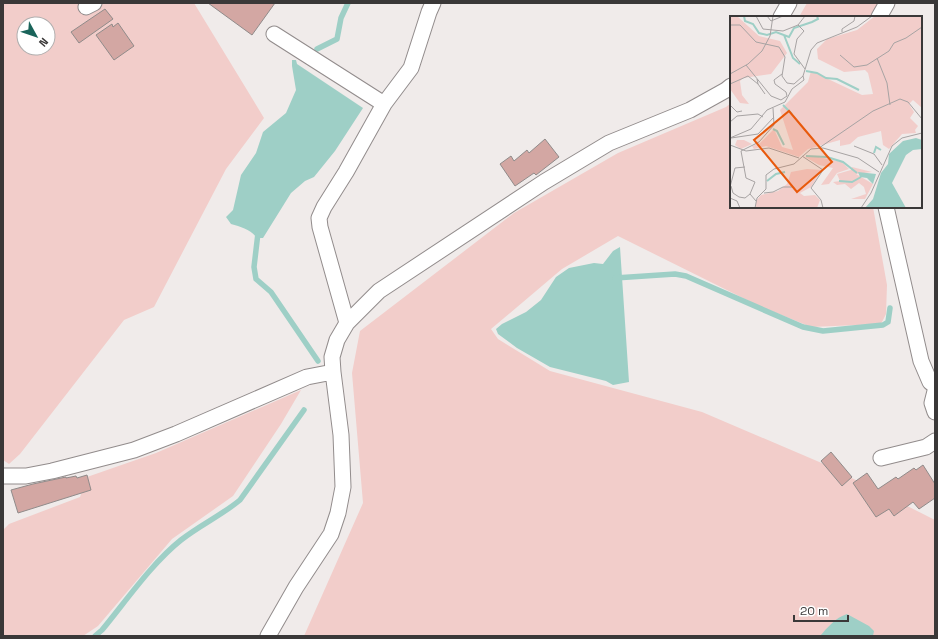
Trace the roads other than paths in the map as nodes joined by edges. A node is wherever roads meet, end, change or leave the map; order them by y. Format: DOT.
graph roads {
  1 [pos="433,3"];
  2 [pos="788,3"];
  3 [pos="887,3"];
  4 [pos="782,16"];
  5 [pos="880,16"];
  6 [pos="274,34"];
  7 [pos="730,87"];
  8 [pos="384,104"];
  9 [pos="886,208"];
  10 [pos="347,323"];
  11 [pos="333,372"];
  12 [pos="935,386"];
  13 [pos="935,391"];
  14 [pos="935,412"];
  15 [pos="935,441"];
  16 [pos="881,458"];
  17 [pos="3,476"];
  18 [pos="272,634"];
  1 -- 8 [label="street"];
  2 -- 4 [label="street"];
  3 -- 5 [label="street"];
  6 -- 8 [label="street"];
  7 -- 10 [label="street"];
  8 -- 10 [label="street"];
  9 -- 12 [label="street"];
  10 -- 11 [label="street"];
  11 -- 17 [label="street"];
  11 -- 18 [label="street"];
  13 -- 14 [label="street"];
  15 -- 16 [label="street"];
}
